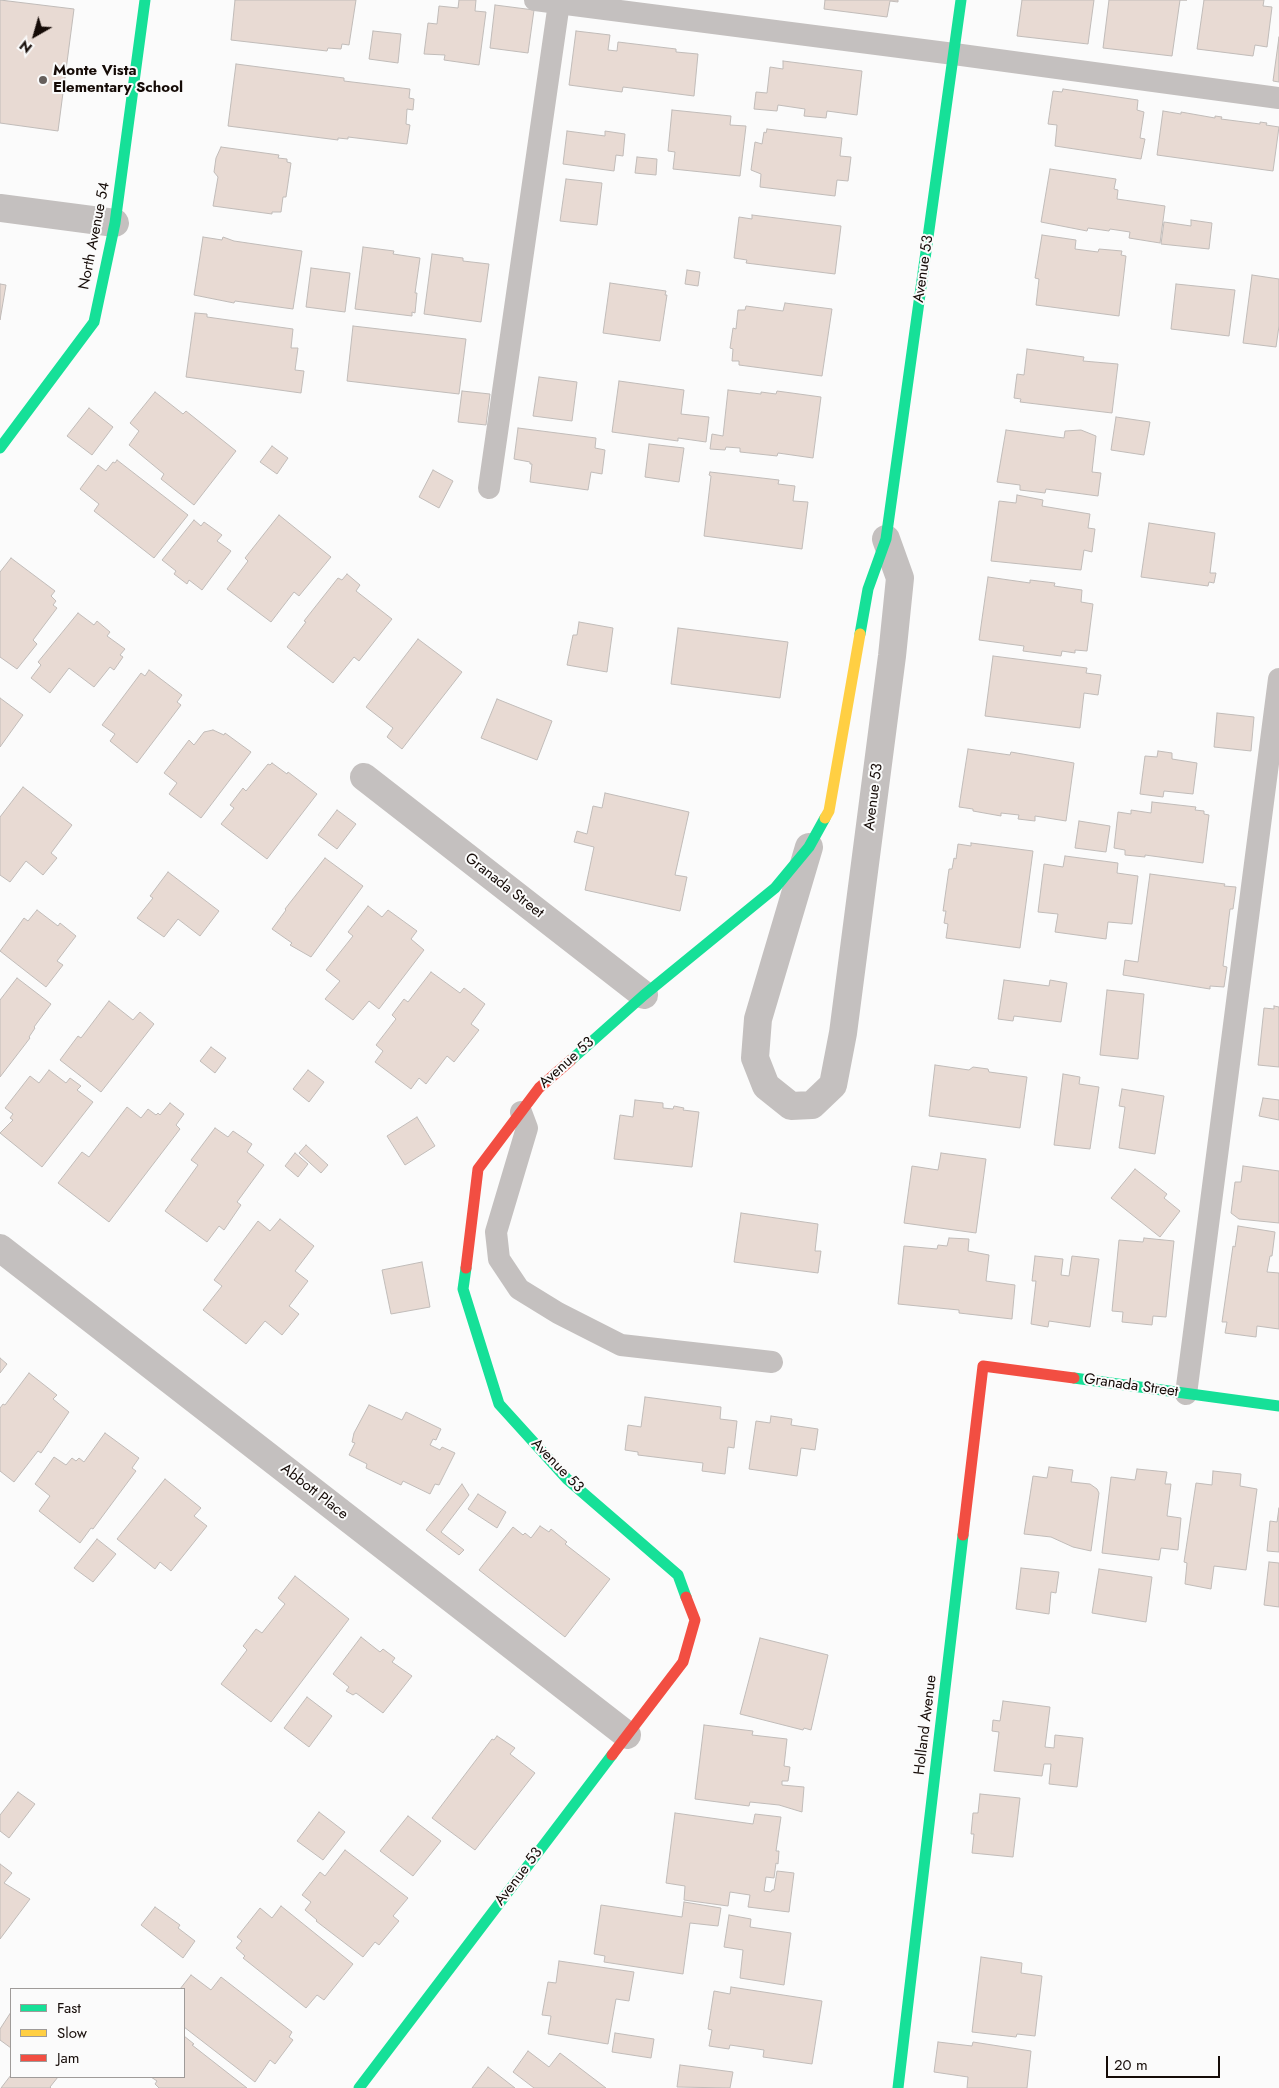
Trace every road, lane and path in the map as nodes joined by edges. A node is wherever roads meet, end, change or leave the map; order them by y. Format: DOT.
graph roads {
  1 [pos="145,0"];
  2 [pos="534,0"];
  3 [pos="961,0"];
  4 [pos="559,3"];
  5 [pos="954,54"];
  6 [pos="1279,98"];
  7 [pos="0,208"];
  8 [pos="116,223"];
  9 [pos="0,448"];
  10 [pos="489,488"];
  11 [pos="886,539"];
  12 [pos="1279,679"];
  13 [pos="364,777"];
  14 [pos="809,847"];
  15 [pos="644,995"];
  16 [pos="521,1112"];
  17 [pos="0,1248"];
  18 [pos="772,1362"];
  19 [pos="983,1366"];
  20 [pos="1186,1394"];
  21 [pos="1279,1406"];
  22 [pos="627,1735"];
  23 [pos="359,2088"];
  24 [pos="898,2088"];
  1 -- 8 [label="street, North Avenue 54"];
  2 -- 4 [label="lane"];
  3 -- 5 [label="street, Avenue 53"];
  4 -- 5 [label="lane"];
  4 -- 10 [label="lane"];
  5 -- 6 [label="lane"];
  5 -- 11 [label="street, Avenue 53"];
  7 -- 8 [label="street"];
  8 -- 9 [label="street, North Avenue 54"];
  11 -- 14 [label="street, Avenue 53"];
  11 -- 14 [label="street, Avenue 53"];
  12 -- 20 [label="lane"];
  13 -- 15 [label="street, Granada Street"];
  14 -- 15 [label="street, Avenue 53"];
  15 -- 16 [label="street, Avenue 53"];
  16 -- 18 [label="lane"];
  16 -- 22 [label="street, Avenue 53"];
  17 -- 22 [label="street, Abbott Place"];
  19 -- 20 [label="street, Granada Street"];
  19 -- 24 [label="street, Holland Avenue"];
  20 -- 21 [label="street, Granada Street"];
  22 -- 23 [label="street, Avenue 53"];
}
